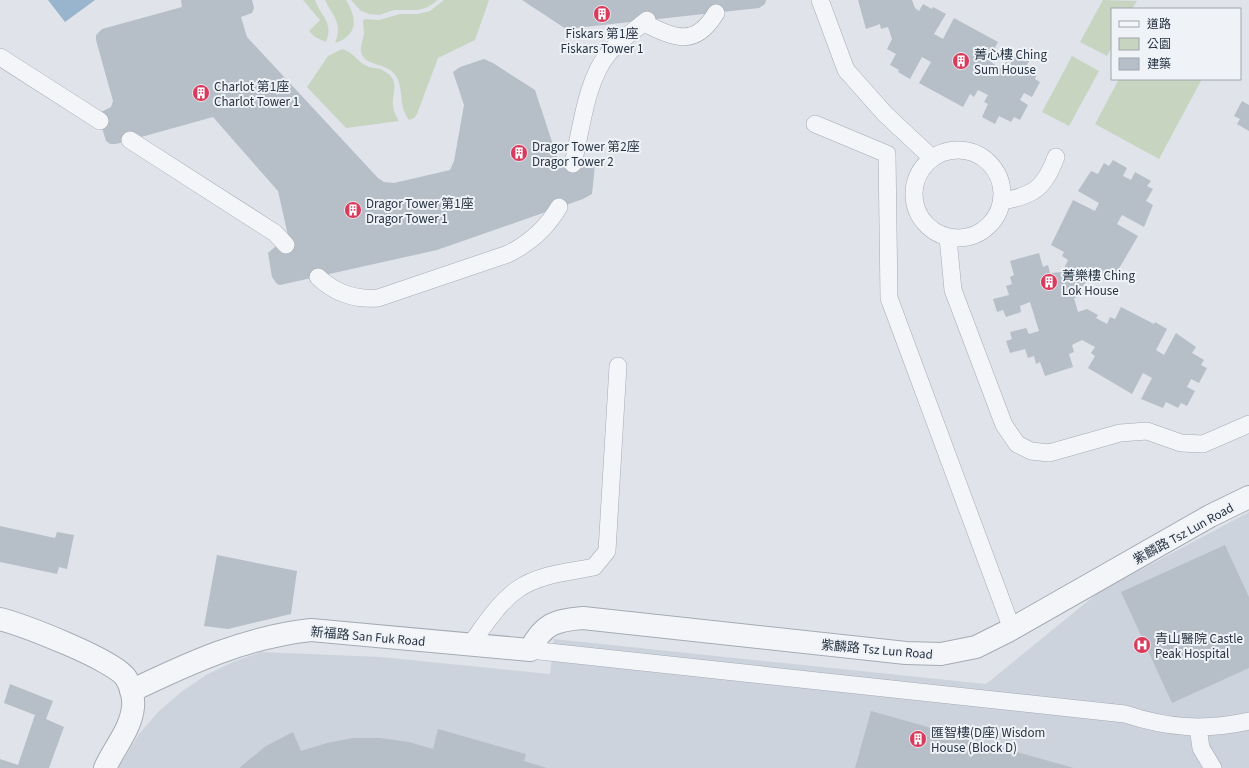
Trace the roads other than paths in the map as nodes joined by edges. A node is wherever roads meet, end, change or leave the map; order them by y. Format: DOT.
graph roads {
  1 [pos="820,0"];
  2 [pos="716,13"];
  3 [pos="0,57"];
  4 [pos="100,121"];
  5 [pos="815,124"];
  6 [pos="130,140"];
  7 [pos="1056,157"];
  8 [pos="932,158"];
  9 [pos="573,164"];
  10 [pos="1002,201"];
  11 [pos="559,207"];
  12 [pos="948,238"];
  13 [pos="286,245"];
  14 [pos="318,277"];
  15 [pos="618,366"];
  16 [pos="1249,424"];
  17 [pos="1249,497"];
  18 [pos="0,619"];
  19 [pos="1012,629"];
  20 [pos="470,645"];
  21 [pos="530,650"];
  22 [pos="131,691"];
  23 [pos="1249,721"];
  24 [pos="1198,728"];
  25 [pos="106,768"];
  26 [pos="1213,768"];
  1 -- 8 [label="lane"];
  2 -- 9 [label="lane"];
  3 -- 4 [label="lane"];
  5 -- 19 [label="lane"];
  6 -- 13 [label="lane"];
  7 -- 10 [label="lane"];
  8 -- 10 [label="lane"];
  8 -- 12 [label="lane"];
  10 -- 12 [label="lane"];
  11 -- 14 [label="lane"];
  12 -- 16 [label="lane"];
  15 -- 20 [label="lane"];
  17 -- 19 [label="street, 紫麟路 Tsz Lun Road"];
  18 -- 22 [label="street"];
  19 -- 21 [label="street, 紫麟路 Tsz Lun Road"];
  20 -- 21 [label="street, 新福路 San Fuk Road"];
  20 -- 22 [label="street, 新福路 San Fuk Road"];
  21 -- 24 [label="lane"];
  22 -- 25 [label="street"];
  23 -- 24 [label="lane"];
  24 -- 26 [label="lane"];
}
